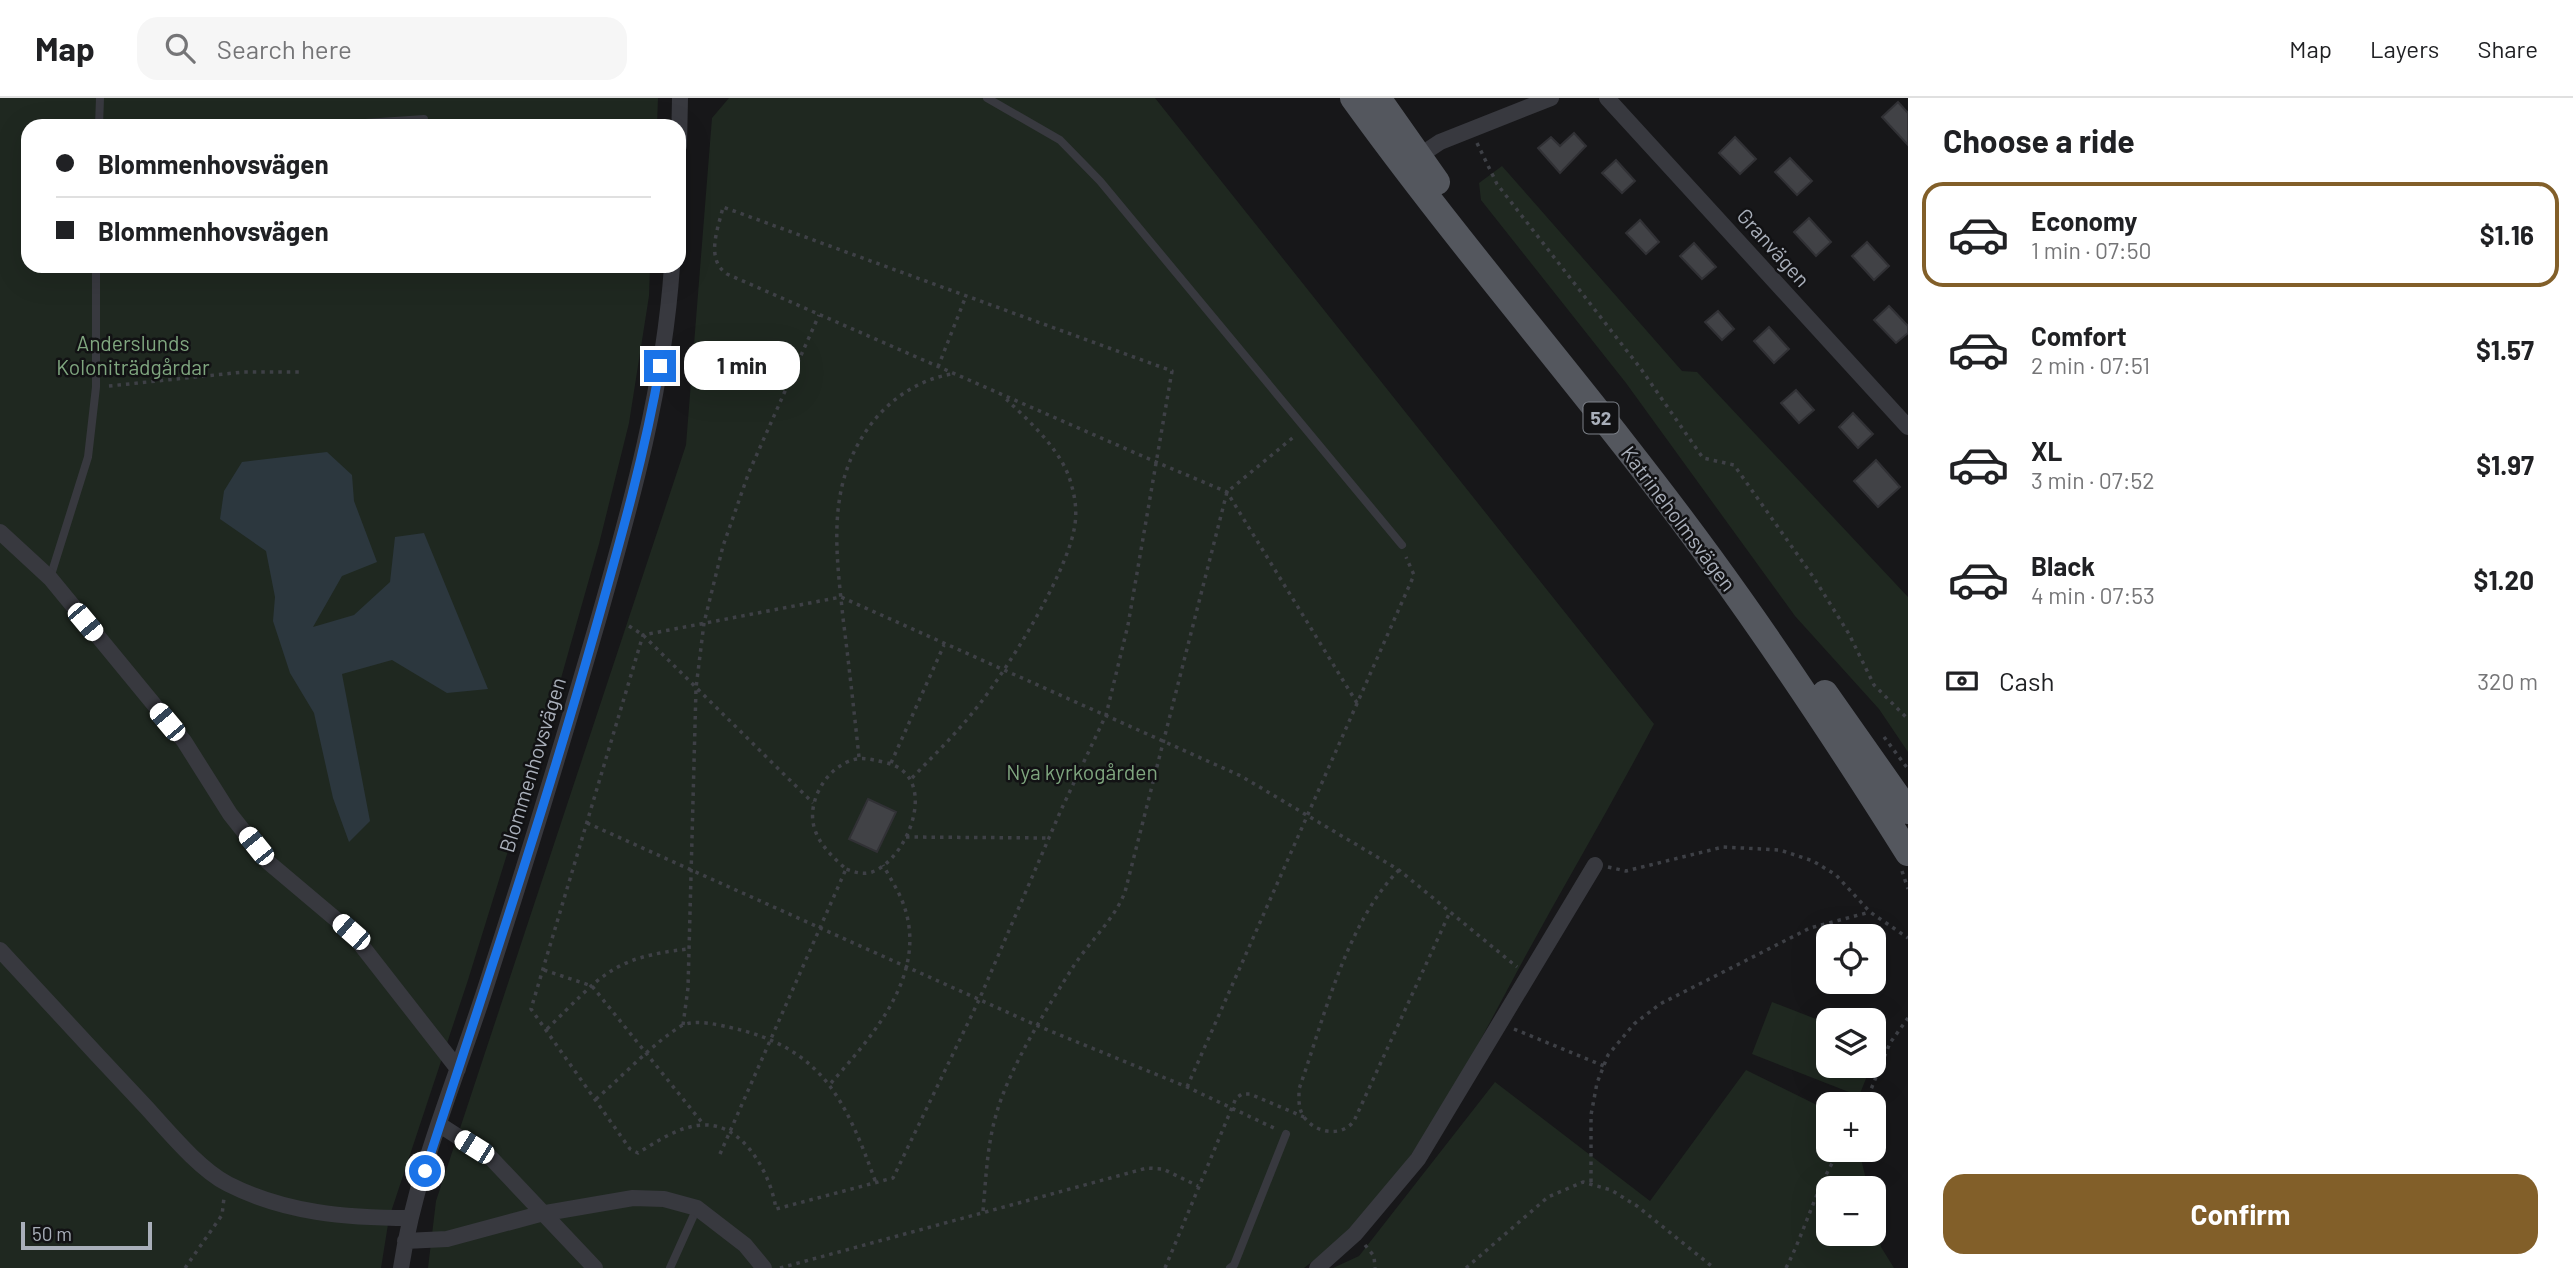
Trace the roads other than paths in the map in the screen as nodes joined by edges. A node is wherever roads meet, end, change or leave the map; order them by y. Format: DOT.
graph roads {
  1 [pos="100,98"];
  2 [pos="680,98"];
  3 [pos="987,98"];
  4 [pos="1353,98"];
  5 [pos="1378,98"];
  6 [pos="1551,98"];
  7 [pos="1608,98"];
  8 [pos="424,118"];
  9 [pos="99,119"];
  10 [pos="411,119"];
  11 [pos="680,119"];
  12 [pos="1410,162"];
  13 [pos="96,273"];
  14 [pos="671,273"];
  15 [pos="1908,427"];
  16 [pos="0,533"];
  17 [pos="1402,545"];
  18 [pos="50,578"];
  19 [pos="1908,811"];
  20 [pos="1908,853"];
  21 [pos="1595,865"];
  22 [pos="0,950"];
  23 [pos="458,1069"];
  24 [pos="440,1125"];
  25 [pos="1286,1134"];
  26 [pos="697,1208"];
  27 [pos="540,1214"];
  28 [pos="410,1218"];
  29 [pos="405,1241"];
  30 [pos="401,1268"];
  31 [pos="594,1268"];
  32 [pos="670,1268"];
  33 [pos="764,1268"];
  34 [pos="1230,1268"];
  35 [pos="1317,1268"];
  1 -- 9 [label="lane"];
  2 -- 11 [label="street"];
  3 -- 17 [label="lane"];
  4 -- 12 [label="main road, Katrineholmsvägen / 52"];
  5 -- 12 [label="main road, Katrineholmsvägen / 52"];
  6 -- 12 [label="street"];
  7 -- 15 [label="street, Granvägen"];
  8 -- 10 [label="lane"];
  12 -- 19 [label="main road, Katrineholmsvägen / 52"];
  12 -- 20 [label="main road, Katrineholmsvägen / 52"];
  13 -- 18 [label="lane"];
  14 -- 23 [label="street, Blommenhovsvägen"];
  16 -- 18 [label="street"];
  18 -- 23 [label="street"];
  21 -- 35 [label="street"];
  22 -- 28 [label="street"];
  23 -- 24 [label="street, Blommenhovsvägen"];
  24 -- 27 [label="street"];
  24 -- 28 [label="street, Blommenhovsvägen"];
  25 -- 34 [label="lane"];
  26 -- 27 [label="street"];
  26 -- 32 [label="lane"];
  26 -- 33 [label="street"];
  27 -- 29 [label="street"];
  27 -- 31 [label="street"];
  28 -- 29 [label="street, Blommenhovsvägen"];
  29 -- 30 [label="street, Blommenhovsvägen"];
}
